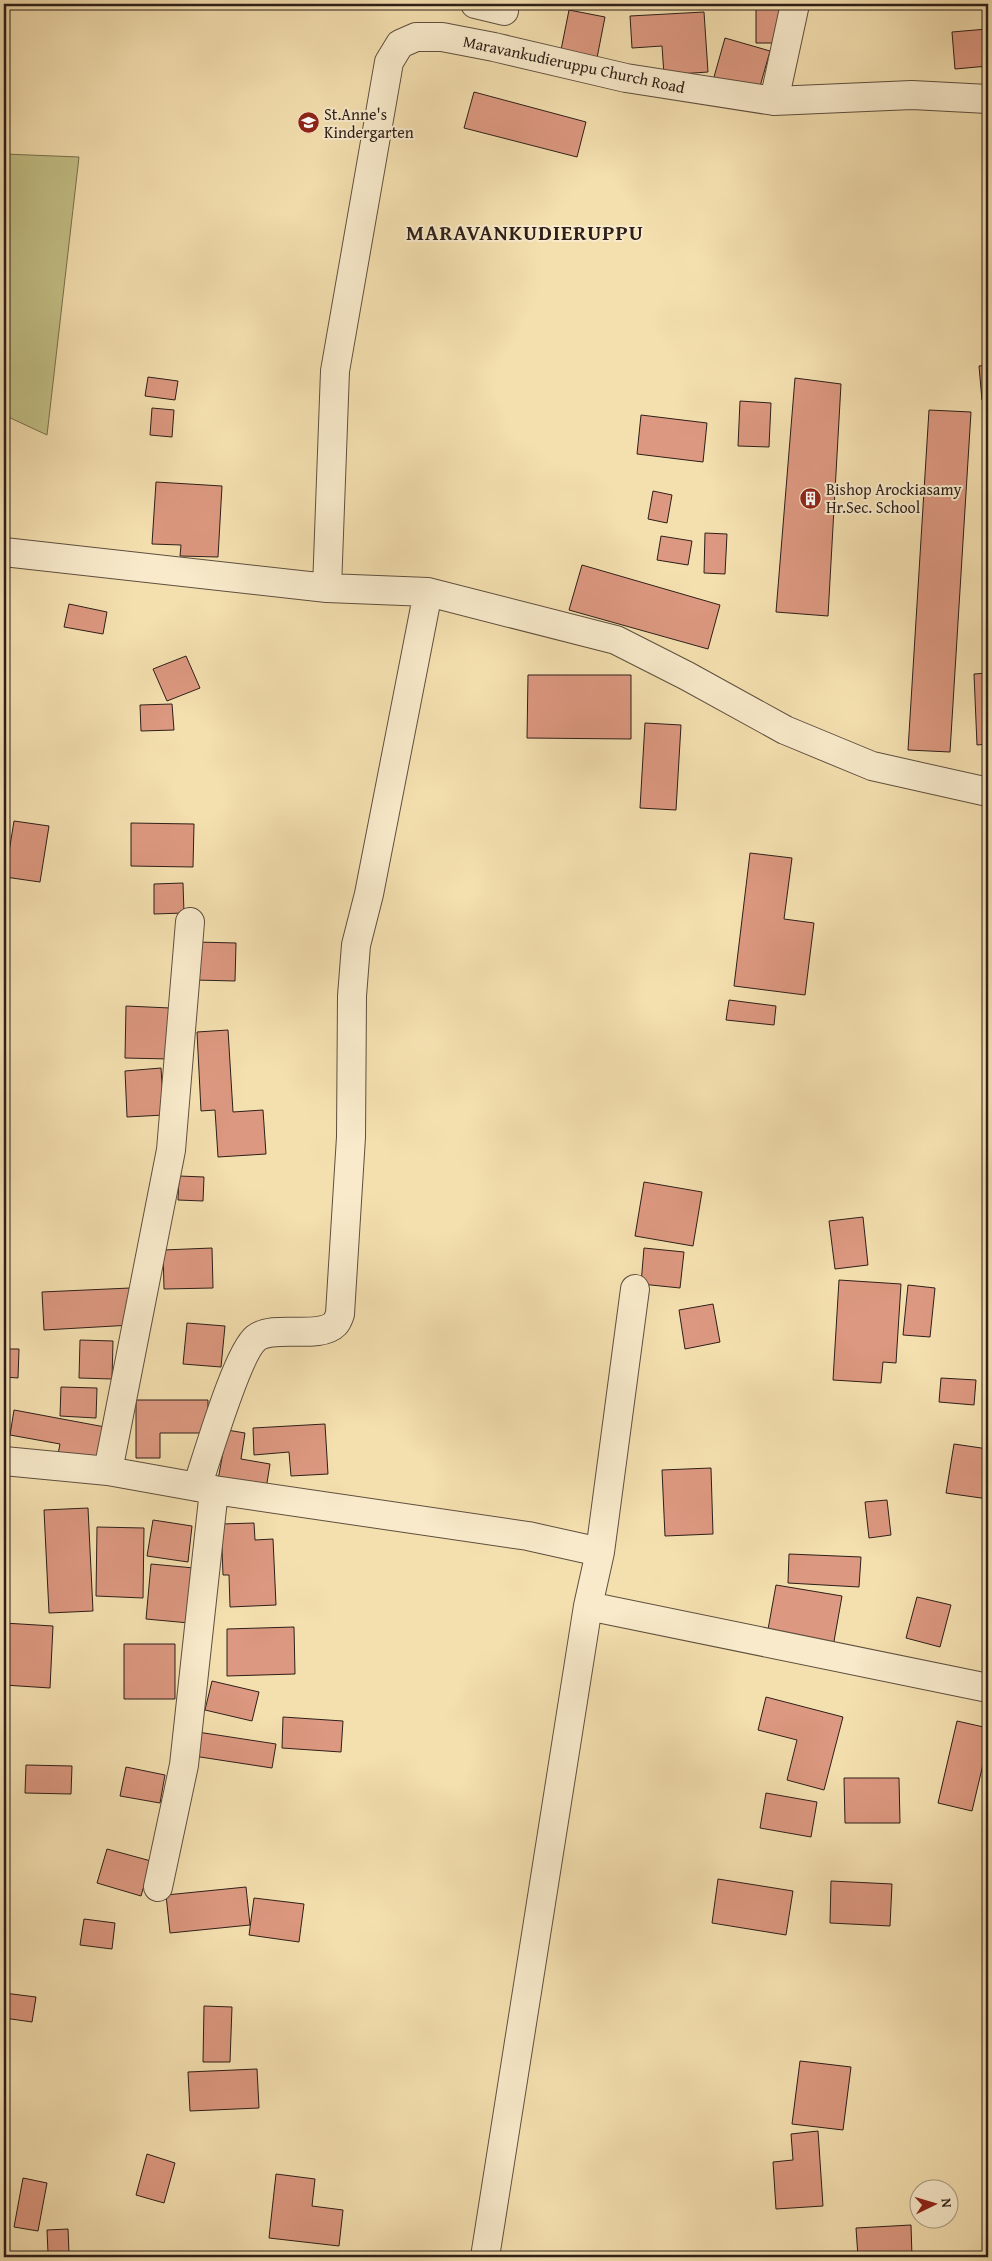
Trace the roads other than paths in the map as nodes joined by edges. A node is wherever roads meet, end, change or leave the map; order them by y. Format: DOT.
graph roads {
  1 [pos="475,4"];
  2 [pos="795,4"];
  3 [pos="504,11"];
  4 [pos="988,100"];
  5 [pos="774,101"];
  6 [pos="4,552"];
  7 [pos="327,588"];
  8 [pos="428,592"];
  9 [pos="988,792"];
  10 [pos="190,922"];
  11 [pos="635,1289"];
  12 [pos="4,1461"];
  13 [pos="108,1471"];
  14 [pos="205,1488"];
  15 [pos="600,1552"];
  16 [pos="588,1606"];
  17 [pos="988,1688"];
  18 [pos="158,1887"];
  19 [pos="486,2257"];
  1 -- 3 [label="street"];
  2 -- 5 [label="street"];
  4 -- 5 [label="street, Maravankudieruppu Church Road"];
  5 -- 7 [label="street, Maravankudieruppu Church Road"];
  6 -- 7 [label="street"];
  7 -- 8 [label="street"];
  8 -- 9 [label="street"];
  8 -- 14 [label="street"];
  10 -- 13 [label="street"];
  11 -- 15 [label="street"];
  12 -- 13 [label="street"];
  13 -- 14 [label="street"];
  14 -- 15 [label="street"];
  14 -- 18 [label="street"];
  15 -- 16 [label="street"];
  16 -- 17 [label="street"];
  16 -- 19 [label="street"];
}
